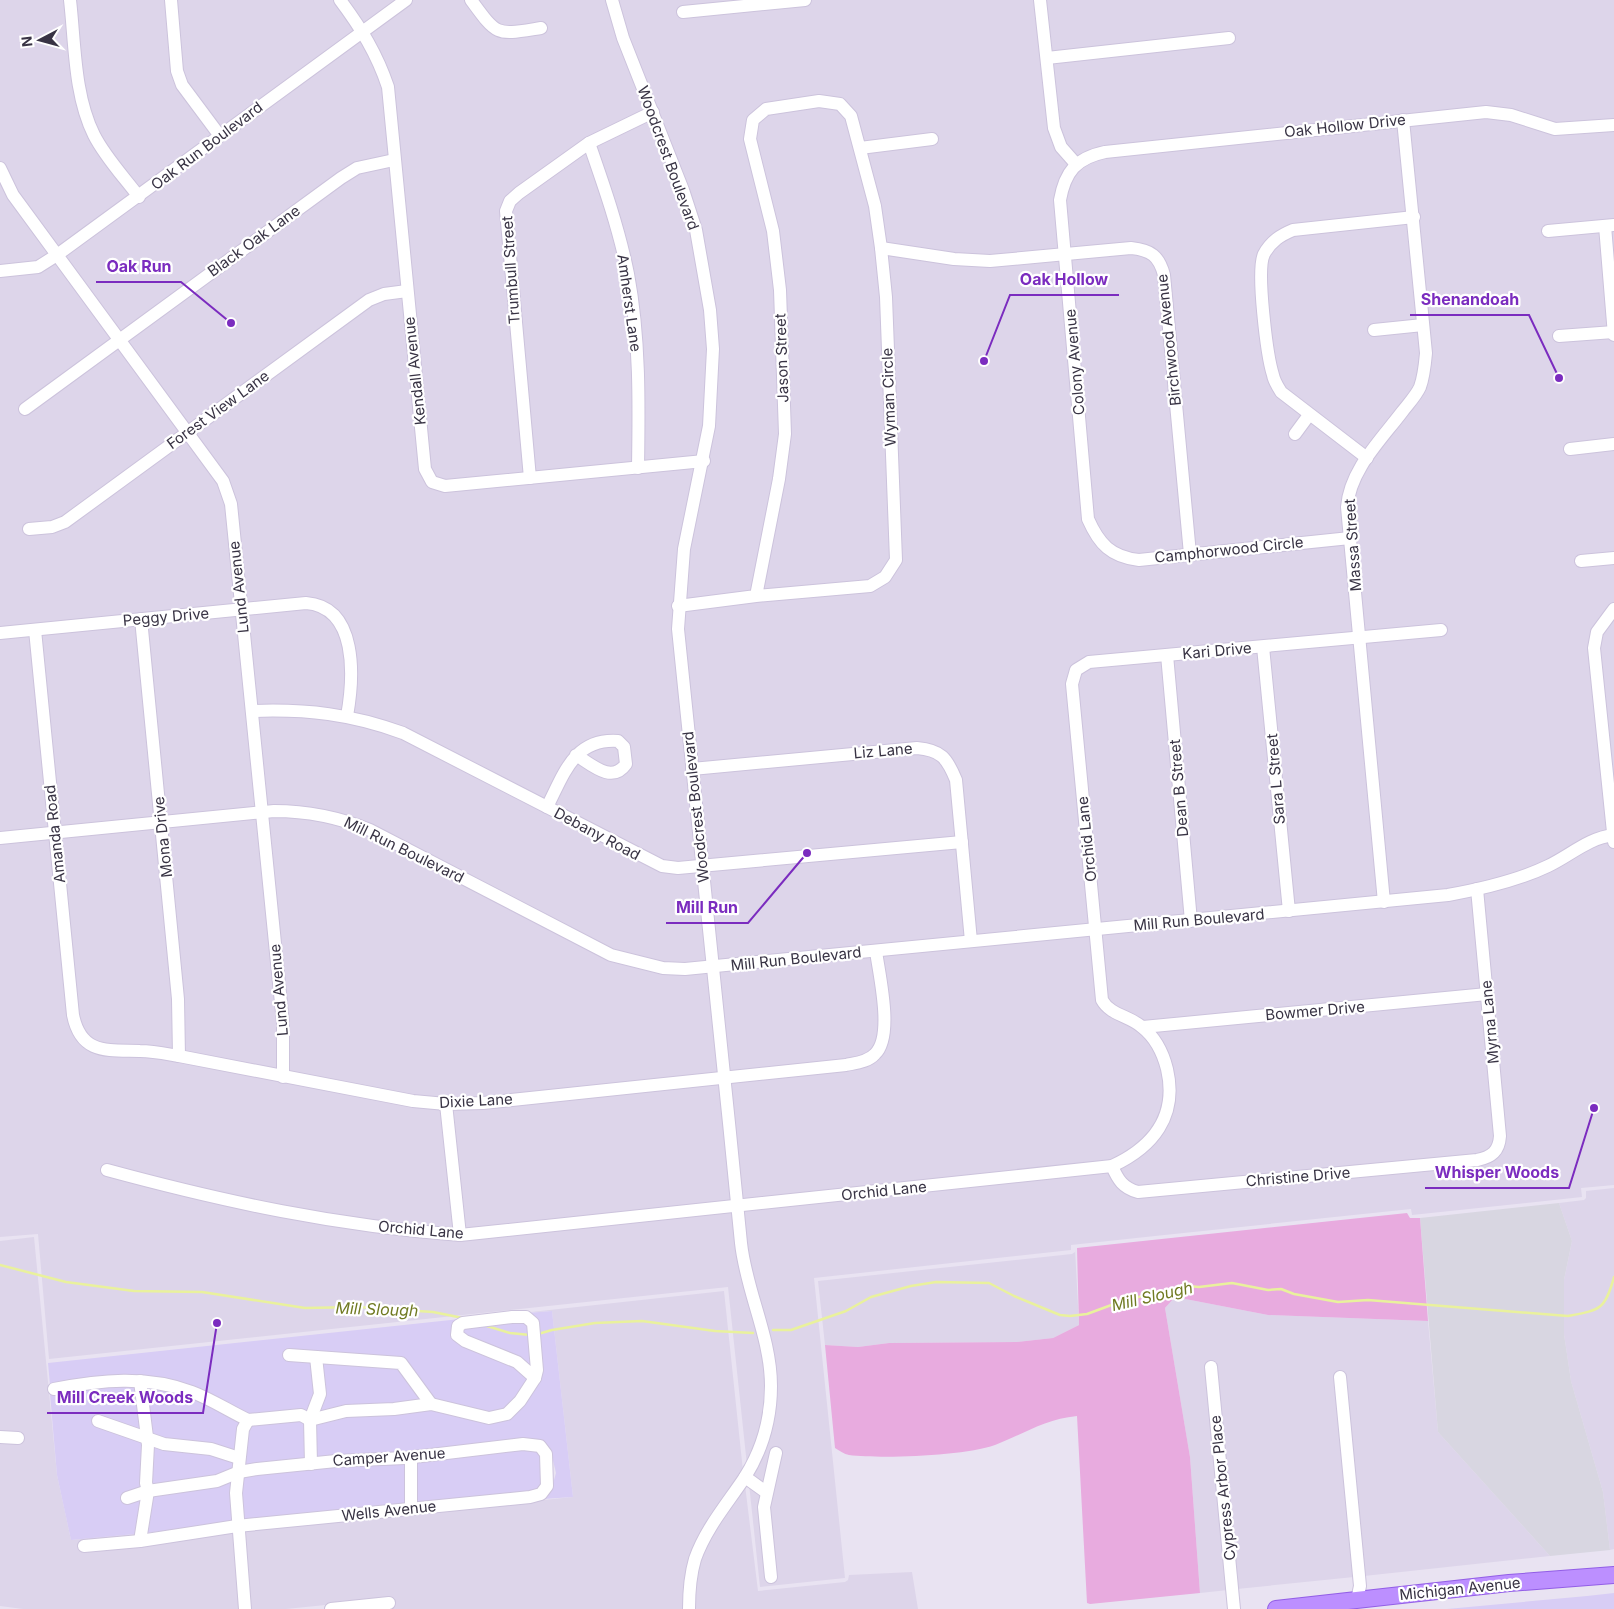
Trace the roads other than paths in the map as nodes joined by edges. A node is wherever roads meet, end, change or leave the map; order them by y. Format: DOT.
graph roads {
  1 [pos="70,0"];
  2 [pos="171,0"];
  3 [pos="340,0"];
  4 [pos="406,0"];
  5 [pos="471,0"];
  6 [pos="612,0"];
  7 [pos="805,0"];
  8 [pos="1040,0"];
  9 [pos="683,12"];
  10 [pos="541,28"];
  11 [pos="363,31"];
  12 [pos="1229,38"];
  13 [pos="1047,58"];
  14 [pos="653,112"];
  15 [pos="753,120"];
  16 [pos="1403,120"];
  17 [pos="1614,125"];
  18 [pos="220,136"];
  19 [pos="932,139"];
  20 [pos="589,143"];
  21 [pos="860,148"];
  22 [pos="394,160"];
  23 [pos="1076,164"];
  24 [pos="0,168"];
  25 [pos="138,197"];
  26 [pos="1414,217"];
  27 [pos="1609,225"];
  28 [pos="1548,231"];
  29 [pos="881,248"];
  30 [pos="1065,254"];
  31 [pos="57,255"];
  32 [pos="0,271"];
  33 [pos="407,291"];
  34 [pos="1423,325"];
  35 [pos="1374,330"];
  36 [pos="1614,333"];
  37 [pos="1559,336"];
  38 [pos="119,341"];
  39 [pos="25,409"];
  40 [pos="1309,415"];
  41 [pos="188,433"];
  42 [pos="1295,434"];
  43 [pos="1614,444"];
  44 [pos="1570,448"];
  45 [pos="1367,458"];
  46 [pos="704,461"];
  47 [pos="638,468"];
  48 [pos="530,478"];
  49 [pos="29,529"];
  50 [pos="1350,538"];
  51 [pos="1109,551"];
  52 [pos="1190,554"];
  53 [pos="1614,558"];
  54 [pos="1581,561"];
  55 [pos="756,596"];
  56 [pos="678,606"];
  57 [pos="1614,609"];
  58 [pos="242,610"];
  59 [pos="141,619"];
  60 [pos="35,630"];
  61 [pos="1441,630"];
  62 [pos="0,633"];
  63 [pos="1360,637"];
  64 [pos="1263,647"];
  65 [pos="1167,655"];
  66 [pos="1076,670"];
  67 [pos="252,711"];
  68 [pos="347,716"];
  69 [pos="1608,725"];
  70 [pos="576,755"];
  71 [pos="692,770"];
  72 [pos="547,807"];
  73 [pos="262,813"];
  74 [pos="161,822"];
  75 [pos="54,833"];
  76 [pos="1614,837"];
  77 [pos="0,838"];
  78 [pos="962,842"];
  79 [pos="702,866"];
  80 [pos="1477,890"];
  81 [pos="1384,902"];
  82 [pos="1288,911"];
  83 [pos="1192,921"];
  84 [pos="1096,930"];
  85 [pos="972,942"];
  86 [pos="876,951"];
  87 [pos="712,968"];
  88 [pos="1487,994"];
  89 [pos="1143,1027"];
  90 [pos="82,1037"];
  91 [pos="180,1056"];
  92 [pos="283,1077"];
  93 [pos="724,1078"];
  94 [pos="446,1104"];
  95 [pos="1496,1153"];
  96 [pos="1112,1166"];
  97 [pos="107,1170"];
  98 [pos="738,1206"];
  99 [pos="460,1235"];
  100 [pos="289,1355"];
  101 [pos="316,1357"];
  102 [pos="1212,1367"];
  103 [pos="1340,1377"];
  104 [pos="536,1378"];
  105 [pos="140,1382"];
  106 [pos="54,1389"];
  107 [pos="431,1404"];
  108 [pos="248,1420"];
  109 [pos="310,1420"];
  110 [pos="98,1421"];
  111 [pos="0,1437"];
  112 [pos="18,1438"];
  113 [pos="147,1439"];
  114 [pos="776,1453"];
  115 [pos="239,1458"];
  116 [pos="412,1458"];
  117 [pos="311,1464"];
  118 [pos="239,1472"];
  119 [pos="745,1477"];
  120 [pos="148,1490"];
  121 [pos="766,1492"];
  122 [pos="541,1494"];
  123 [pos="127,1498"];
  124 [pos="411,1509"];
  125 [pos="237,1526"];
  126 [pos="140,1541"];
  127 [pos="84,1546"];
  128 [pos="1614,1576"];
  129 [pos="771,1577"];
  130 [pos="1357,1600"];
  131 [pos="382,1605"];
  132 [pos="245,1609"];
  133 [pos="331,1609"];
  134 [pos="689,1609"];
  135 [pos="1234,1609"];
  136 [pos="1276,1609"];
  1 -- 25 [label="street"];
  2 -- 18 [label="street"];
  3 -- 11 [label="street, Kendall Avenue"];
  4 -- 11 [label="street, Oak Run Boulevard"];
  5 -- 10 [label="street"];
  6 -- 14 [label="street, Woodcrest Boulevard"];
  7 -- 9 [label="street"];
  8 -- 13 [label="street"];
  11 -- 18 [label="street, Oak Run Boulevard"];
  11 -- 22 [label="street, Kendall Avenue"];
  12 -- 13 [label="street"];
  13 -- 23 [label="street"];
  14 -- 20 [label="street, Trumbull Street"];
  14 -- 46 [label="street, Woodcrest Boulevard"];
  15 -- 21 [label="street, Wyman Circle"];
  15 -- 55 [label="street, Jason Street"];
  16 -- 17 [label="street, Oak Hollow Drive"];
  16 -- 23 [label="street, Oak Hollow Drive"];
  16 -- 26 [label="street, Massa Street"];
  18 -- 25 [label="street, Oak Run Boulevard"];
  19 -- 21 [label="street"];
  20 -- 47 [label="street, Amherst Lane"];
  20 -- 48 [label="street, Trumbull Street"];
  21 -- 29 [label="street, Wyman Circle"];
  22 -- 33 [label="street, Kendall Avenue"];
  22 -- 38 [label="street, Black Oak Lane"];
  23 -- 30 [label="street, Colony Avenue"];
  24 -- 31 [label="street, Lund Avenue"];
  25 -- 31 [label="street, Oak Run Boulevard"];
  26 -- 34 [label="street, Massa Street"];
  26 -- 40 [label="street"];
  27 -- 28 [label="street"];
  27 -- 36 [label="street"];
  29 -- 30 [label="street, Birchwood Avenue"];
  29 -- 55 [label="street, Wyman Circle"];
  30 -- 51 [label="street, Colony Avenue"];
  30 -- 52 [label="street, Birchwood Avenue"];
  31 -- 32 [label="street, Oak Run Boulevard"];
  31 -- 38 [label="street, Lund Avenue"];
  33 -- 41 [label="street, Forest View Lane"];
  33 -- 48 [label="street, Kendall Avenue"];
  34 -- 35 [label="street"];
  34 -- 45 [label="street, Massa Street"];
  36 -- 37 [label="street"];
  38 -- 39 [label="street, Black Oak Lane"];
  38 -- 41 [label="street, Lund Avenue"];
  40 -- 42 [label="street"];
  40 -- 45 [label="street"];
  41 -- 49 [label="street, Forest View Lane"];
  41 -- 58 [label="street, Lund Avenue"];
  43 -- 44 [label="street"];
  45 -- 50 [label="street, Massa Street"];
  46 -- 47 [label="street, Kendall Avenue"];
  46 -- 56 [label="street, Woodcrest Boulevard"];
  47 -- 48 [label="street, Kendall Avenue"];
  50 -- 52 [label="street, Camphorwood Circle"];
  50 -- 63 [label="street, Massa Street"];
  51 -- 52 [label="street, Camphorwood Circle"];
  53 -- 54 [label="street"];
  55 -- 56 [label="street, Wyman Circle"];
  56 -- 71 [label="street, Woodcrest Boulevard"];
  57 -- 69 [label="street"];
  58 -- 59 [label="street, Peggy Drive"];
  58 -- 67 [label="street, Lund Avenue"];
  58 -- 68 [label="street, Peggy Drive"];
  59 -- 60 [label="street, Peggy Drive"];
  59 -- 74 [label="street, Mona Drive"];
  60 -- 62 [label="street, Peggy Drive"];
  60 -- 75 [label="street, Amanda Road"];
  61 -- 63 [label="street, Kari Drive"];
  63 -- 64 [label="street, Kari Drive"];
  63 -- 81 [label="street, Massa Street"];
  64 -- 65 [label="street, Kari Drive"];
  64 -- 82 [label="street, Sara L Street"];
  65 -- 66 [label="street, Kari Drive"];
  65 -- 83 [label="street, Dean B Street"];
  66 -- 84 [label="street, Orchid Lane"];
  67 -- 68 [label="street, Debany Road"];
  67 -- 73 [label="street, Lund Avenue"];
  68 -- 72 [label="street, Debany Road"];
  69 -- 76 [label="street"];
  70 -- 72 [label="street"];
  71 -- 78 [label="street, Liz Lane"];
  71 -- 79 [label="street, Woodcrest Boulevard"];
  72 -- 79 [label="street, Debany Road"];
  73 -- 74 [label="street, Mill Run Boulevard"];
  73 -- 87 [label="street, Mill Run Boulevard"];
  73 -- 92 [label="street, Lund Avenue"];
  74 -- 75 [label="street, Mill Run Boulevard"];
  74 -- 91 [label="street, Mona Drive"];
  75 -- 77 [label="street, Mill Run Boulevard"];
  75 -- 90 [label="street, Amanda Road"];
  76 -- 80 [label="street, Mill Run Boulevard"];
  78 -- 79 [label="street, Debany Road"];
  78 -- 85 [label="street, Liz Lane"];
  79 -- 87 [label="street, Woodcrest Boulevard"];
  80 -- 81 [label="street, Mill Run Boulevard"];
  80 -- 88 [label="street, Myrna Lane"];
  81 -- 82 [label="street, Mill Run Boulevard"];
  82 -- 83 [label="street, Mill Run Boulevard"];
  83 -- 84 [label="street, Mill Run Boulevard"];
  84 -- 85 [label="street, Mill Run Boulevard"];
  84 -- 89 [label="street, Orchid Lane"];
  85 -- 86 [label="street, Mill Run Boulevard"];
  86 -- 87 [label="street, Mill Run Boulevard"];
  86 -- 93 [label="street, Dixie Lane"];
  87 -- 93 [label="street, Woodcrest Boulevard"];
  88 -- 89 [label="street, Bowmer Drive"];
  88 -- 95 [label="street, Myrna Lane"];
  89 -- 96 [label="street, Orchid Lane"];
  90 -- 91 [label="street, Dixie Lane"];
  91 -- 92 [label="street, Dixie Lane"];
  92 -- 94 [label="street, Dixie Lane"];
  93 -- 94 [label="street, Dixie Lane"];
  93 -- 98 [label="street, Woodcrest Boulevard"];
  94 -- 99 [label="street"];
  95 -- 96 [label="street, Christine Drive"];
  96 -- 98 [label="street, Orchid Lane"];
  97 -- 99 [label="street, Orchid Lane"];
  98 -- 99 [label="street, Orchid Lane"];
  98 -- 119 [label="street, Woodcrest Boulevard"];
  100 -- 101 [label="street"];
  101 -- 107 [label="street"];
  101 -- 109 [label="street"];
  102 -- 135 [label="street, Cypress Arbor Place"];
  103 -- 130 [label="street"];
  104 -- 104 [label="street"];
  104 -- 107 [label="street"];
  105 -- 106 [label="street"];
  105 -- 108 [label="street"];
  105 -- 113 [label="street"];
  107 -- 109 [label="street"];
  108 -- 109 [label="street"];
  108 -- 115 [label="street"];
  109 -- 117 [label="street"];
  110 -- 113 [label="street"];
  111 -- 112 [label="street"];
  113 -- 115 [label="street"];
  113 -- 120 [label="street"];
  114 -- 121 [label="street"];
  115 -- 118 [label="street"];
  116 -- 117 [label="street, Camper Avenue"];
  116 -- 122 [label="street, Camper Avenue"];
  116 -- 124 [label="street"];
  117 -- 118 [label="street, Camper Avenue"];
  118 -- 120 [label="street, Camper Avenue"];
  118 -- 125 [label="street"];
  119 -- 121 [label="street"];
  119 -- 134 [label="street, Woodcrest Boulevard"];
  120 -- 123 [label="street, Camper Avenue"];
  120 -- 126 [label="street"];
  121 -- 129 [label="street"];
  122 -- 124 [label="street, Wells Avenue"];
  124 -- 125 [label="street, Wells Avenue"];
  125 -- 126 [label="street, Wells Avenue"];
  125 -- 132 [label="street"];
  126 -- 127 [label="street, Wells Avenue"];
  128 -- 130 [label="main road, Michigan Avenue"];
  130 -- 136 [label="main road, Michigan Avenue"];
  131 -- 133 [label="street"];
}
